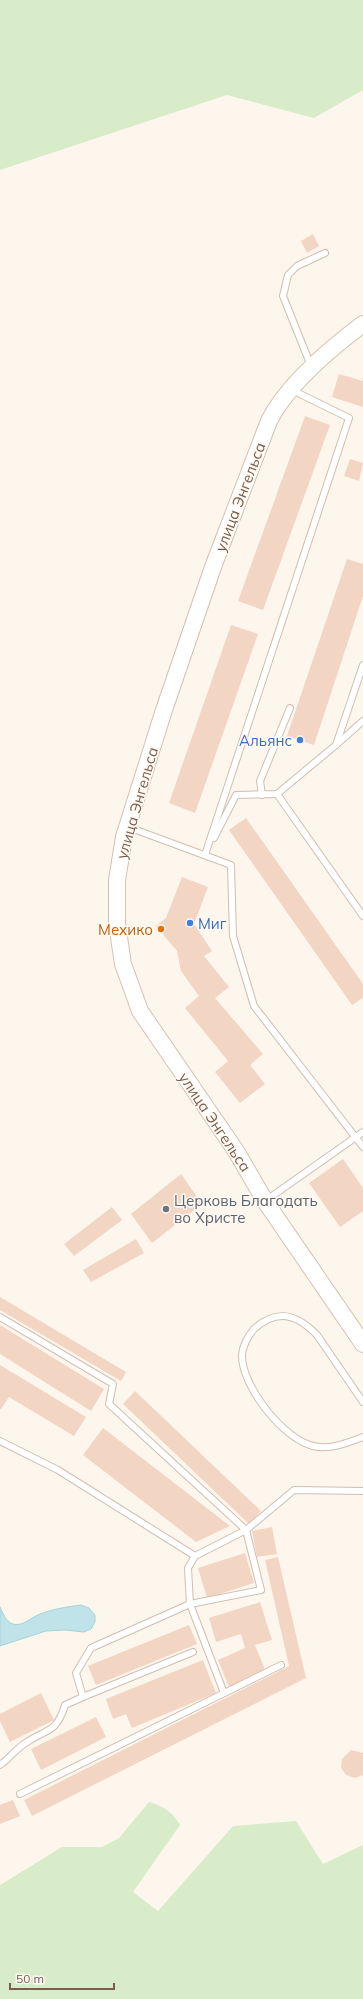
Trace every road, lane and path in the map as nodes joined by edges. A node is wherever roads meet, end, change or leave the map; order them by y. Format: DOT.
graph roads {
  1 [pos="325,253"];
  2 [pos="363,324"];
  3 [pos="312,368"];
  4 [pos="291,390"];
  5 [pos="363,665"];
  6 [pos="290,708"];
  7 [pos="363,721"];
  8 [pos="336,745"];
  9 [pos="262,794"];
  10 [pos="277,794"];
  11 [pos="128,826"];
  12 [pos="205,855"];
  13 [pos="363,916"];
  14 [pos="363,1132"];
  15 [pos="355,1137"];
  16 [pos="363,1147"];
  17 [pos="265,1201"];
  18 [pos="0,1317"];
  19 [pos="363,1344"];
  20 [pos="363,1402"];
  21 [pos="363,1437"];
  22 [pos="0,1441"];
  23 [pos="363,1491"];
  24 [pos="246,1530"];
  25 [pos="195,1556"];
  26 [pos="190,1604"];
  27 [pos="193,1652"];
  28 [pos="281,1665"];
  29 [pos="224,1693"];
  30 [pos="83,1697"];
  31 [pos="0,1765"];
  32 [pos="20,1794"];
  1 -- 3 [label="lane"];
  2 -- 3 [label="street"];
  3 -- 4 [label="street"];
  4 -- 11 [label="street, улица Энгельса"];
  4 -- 12 [label="lane"];
  5 -- 8 [label="lane"];
  6 -- 9 [label="lane"];
  7 -- 8 [label="lane"];
  8 -- 10 [label="lane"];
  9 -- 10 [label="lane"];
  9 -- 12 [label="lane"];
  10 -- 13 [label="lane"];
  11 -- 12 [label="lane"];
  11 -- 17 [label="street, улица Энгельса"];
  12 -- 15 [label="lane"];
  14 -- 15 [label="lane"];
  15 -- 16 [label="lane"];
  15 -- 17 [label="lane"];
  17 -- 19 [label="street, улица Энгельса"];
  18 -- 24 [label="lane"];
  20 -- 21 [label="lane"];
  22 -- 25 [label="lane"];
  23 -- 24 [label="lane"];
  24 -- 25 [label="lane"];
  24 -- 26 [label="lane"];
  25 -- 26 [label="lane"];
  26 -- 29 [label="lane"];
  26 -- 30 [label="lane"];
  27 -- 30 [label="lane"];
  28 -- 29 [label="lane"];
  29 -- 32 [label="lane"];
  30 -- 31 [label="lane"];
}
